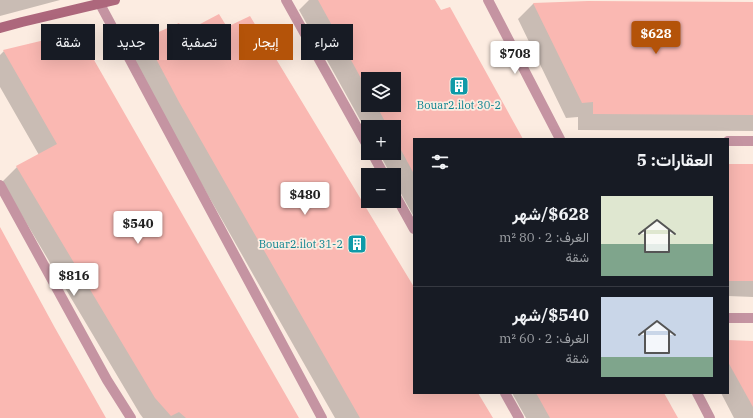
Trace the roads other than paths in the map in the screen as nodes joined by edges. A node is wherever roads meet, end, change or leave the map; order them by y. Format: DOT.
graph roads {
  1 [pos="115,0"];
  2 [pos="286,0"];
  3 [pos="488,0"];
  4 [pos="100,4"];
  5 [pos="0,28"];
  6 [pos="361,134"];
  7 [pos="559,138"];
  8 [pos="729,141"];
  9 [pos="753,141"];
  10 [pos="0,185"];
  11 [pos="401,206"];
  12 [pos="413,227"];
  13 [pos="729,318"];
  14 [pos="753,318"];
  15 [pos="506,394"];
  16 [pos="698,394"];
  17 [pos="131,418"];
  18 [pos="322,418"];
  19 [pos="519,418"];
  20 [pos="710,418"];
  1 -- 4 [label="street"];
  2 -- 6 [label="street"];
  3 -- 7 [label="street"];
  4 -- 5 [label="street"];
  4 -- 18 [label="street"];
  8 -- 9 [label="street"];
  10 -- 17 [label="street"];
  11 -- 12 [label="street"];
  13 -- 14 [label="street"];
  15 -- 19 [label="street"];
  16 -- 20 [label="street"];
}
